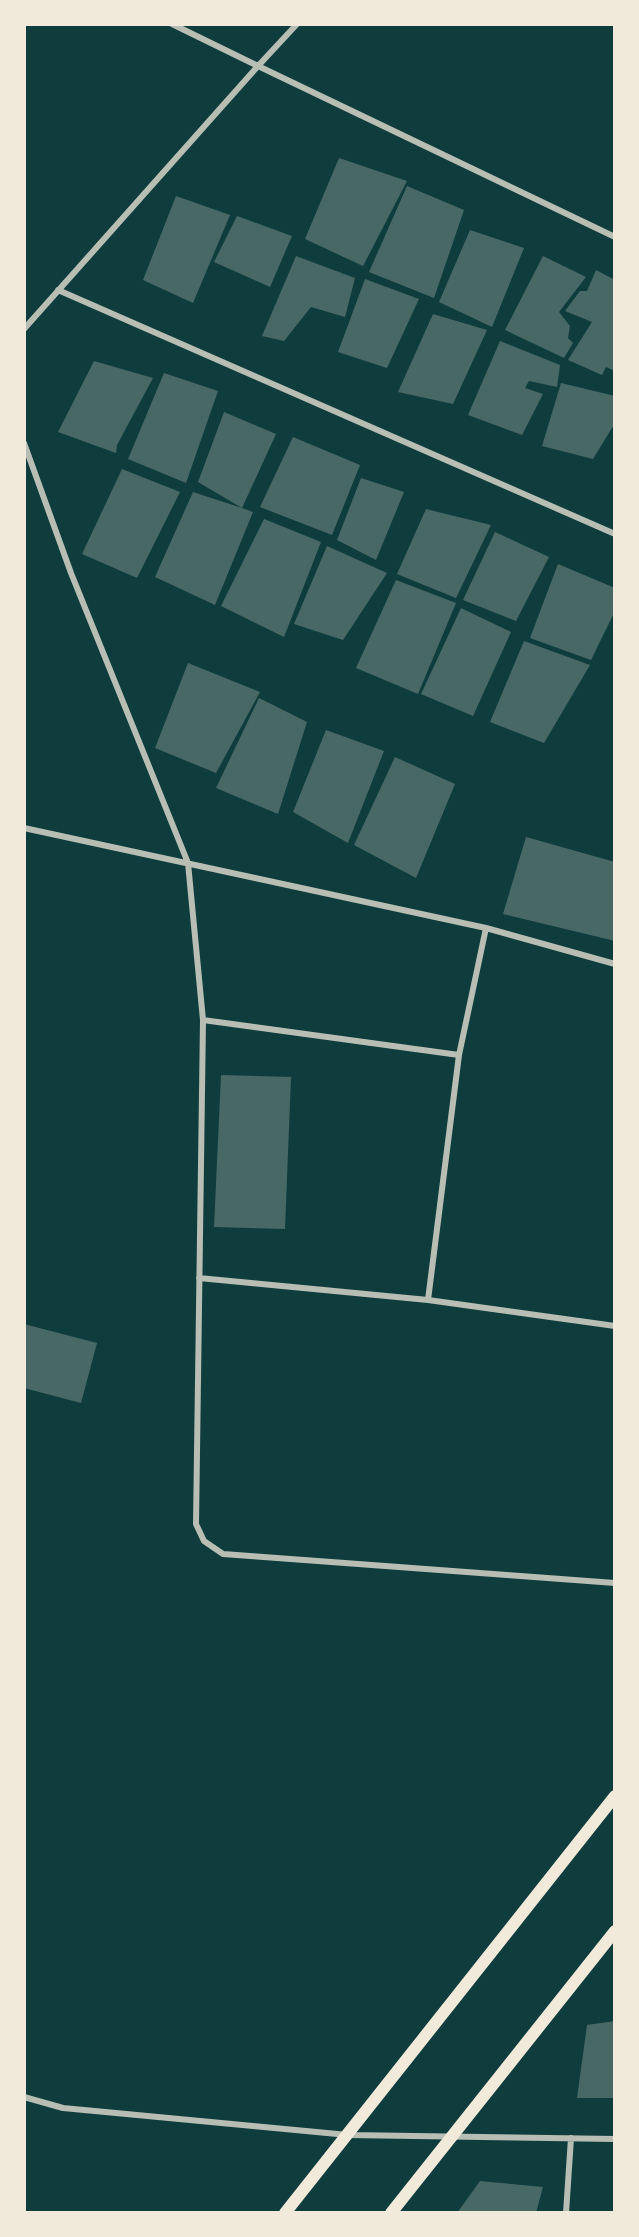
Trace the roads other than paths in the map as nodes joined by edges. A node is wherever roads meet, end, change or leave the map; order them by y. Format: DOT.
graph roads {
  1 [pos="172,24"];
  2 [pos="297,24"];
  3 [pos="258,66"];
  4 [pos="615,237"];
  5 [pos="58,290"];
  6 [pos="24,329"];
  7 [pos="24,443"];
  8 [pos="615,534"];
  9 [pos="24,828"];
  10 [pos="188,863"];
  11 [pos="486,928"];
  12 [pos="615,964"];
  13 [pos="203,1020"];
  14 [pos="459,1055"];
  15 [pos="199,1278"];
  16 [pos="428,1300"];
  17 [pos="615,1326"];
  18 [pos="615,1583"];
  19 [pos="615,1796"];
  20 [pos="615,1931"];
  21 [pos="24,2097"];
  22 [pos="348,2135"];
  23 [pos="452,2137"];
  24 [pos="571,2138"];
  25 [pos="615,2139"];
  26 [pos="285,2213"];
  27 [pos="391,2213"];
  28 [pos="566,2213"];
  1 -- 3 [label="street"];
  2 -- 3 [label="street"];
  3 -- 4 [label="street"];
  3 -- 5 [label="street"];
  5 -- 6 [label="street"];
  5 -- 8 [label="street"];
  7 -- 10 [label="street"];
  9 -- 10 [label="street"];
  10 -- 11 [label="street"];
  10 -- 13 [label="street"];
  11 -- 12 [label="street"];
  11 -- 14 [label="street"];
  13 -- 14 [label="street"];
  13 -- 15 [label="street"];
  14 -- 16 [label="street"];
  15 -- 16 [label="street"];
  15 -- 18 [label="street"];
  16 -- 17 [label="street"];
  19 -- 22 [label="main road"];
  20 -- 23 [label="main road"];
  21 -- 22 [label="street"];
  22 -- 23 [label="street"];
  22 -- 26 [label="main road"];
  23 -- 24 [label="street"];
  23 -- 27 [label="main road"];
  24 -- 25 [label="street"];
  24 -- 28 [label="street"];
}
